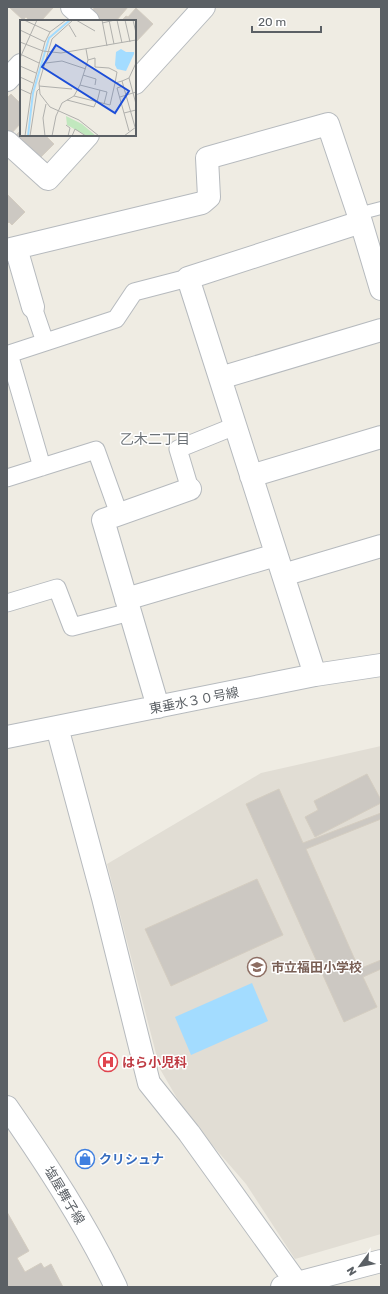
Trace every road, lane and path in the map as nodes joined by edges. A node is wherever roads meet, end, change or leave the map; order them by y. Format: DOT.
graph roads {
  1 [pos="204,7"];
  2 [pos="20,66"];
  3 [pos="138,73"];
  4 [pos="7,80"];
  5 [pos="87,136"];
  6 [pos="7,142"];
  7 [pos="381,208"];
  8 [pos="359,218"];
  9 [pos="11,249"];
  10 [pos="188,278"];
  11 [pos="381,289"];
  12 [pos="33,307"];
  13 [pos="381,330"];
  14 [pos="45,342"];
  15 [pos="220,378"];
  16 [pos="235,426"];
  17 [pos="381,437"];
  18 [pos="42,468"];
  19 [pos="251,476"];
  20 [pos="7,478"];
  21 [pos="190,489"];
  22 [pos="119,514"];
  23 [pos="381,546"];
  24 [pos="280,565"];
  25 [pos="7,603"];
  26 [pos="128,606"];
  27 [pos="381,666"];
  28 [pos="315,675"];
  29 [pos="158,707"];
  30 [pos="58,727"];
  31 [pos="7,737"];
  32 [pos="7,1107"];
  33 [pos="381,1261"];
  34 [pos="289,1285"];
  35 [pos="116,1287"];
  1 -- 3 [label="street"];
  2 -- 4 [label="street"];
  5 -- 6 [label="street"];
  7 -- 8 [label="lane"];
  8 -- 9 [label="street"];
  8 -- 10 [label="street"];
  8 -- 11 [label="street"];
  9 -- 12 [label="street"];
  10 -- 14 [label="street"];
  10 -- 15 [label="street"];
  12 -- 14 [label="street"];
  13 -- 15 [label="street"];
  14 -- 18 [label="street"];
  15 -- 16 [label="street"];
  16 -- 19 [label="street"];
  16 -- 21 [label="street"];
  17 -- 19 [label="street"];
  18 -- 20 [label="street"];
  18 -- 22 [label="street"];
  19 -- 24 [label="street"];
  21 -- 22 [label="street"];
  22 -- 26 [label="street"];
  23 -- 24 [label="street"];
  24 -- 26 [label="street"];
  24 -- 28 [label="street"];
  25 -- 26 [label="street"];
  26 -- 29 [label="street"];
  27 -- 28 [label="street, 東垂水３０号線"];
  28 -- 29 [label="street, 東垂水３０号線"];
  29 -- 30 [label="street, 東垂水３０号線"];
  30 -- 31 [label="street, 東垂水３０号線"];
  30 -- 34 [label="street"];
  32 -- 35 [label="street, 塩屋舞子線"];
  33 -- 34 [label="street"];
}
